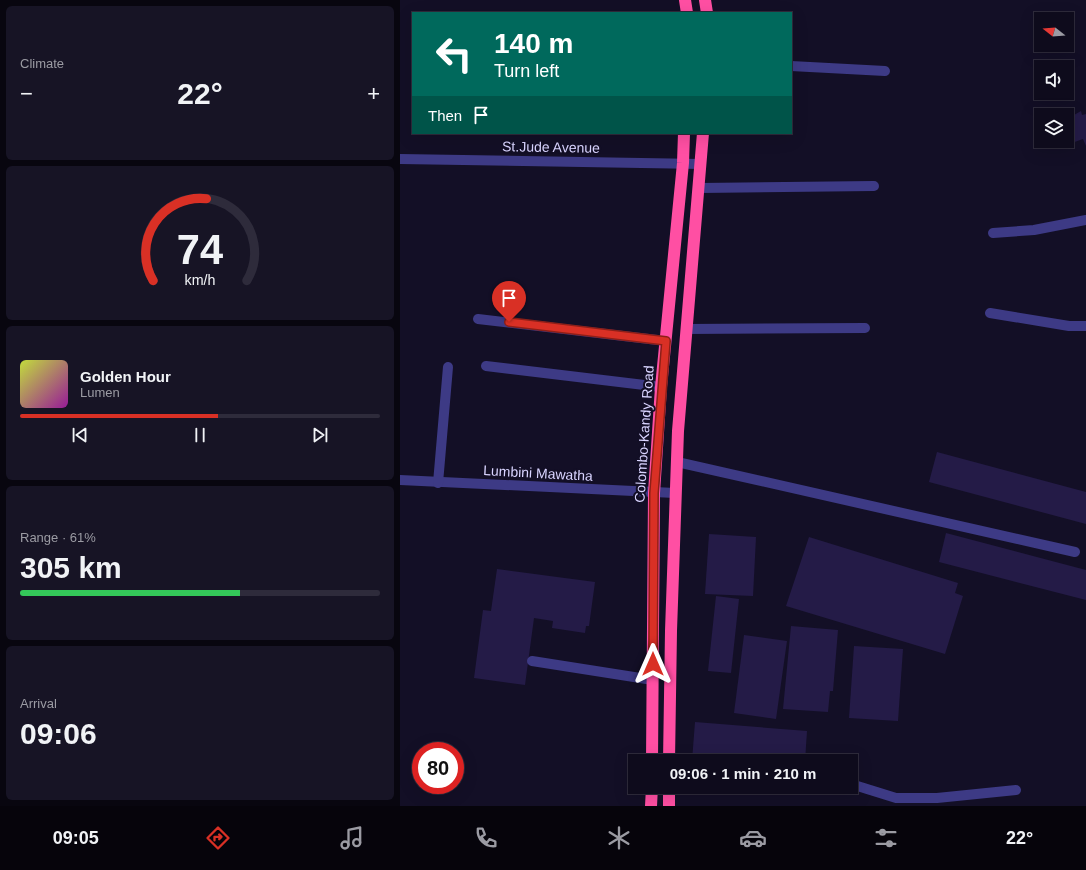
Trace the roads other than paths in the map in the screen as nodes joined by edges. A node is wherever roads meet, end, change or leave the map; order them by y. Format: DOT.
graph roads {
  1 [pos="685,0"];
  2 [pos="705,0"];
  3 [pos="687,12"];
  4 [pos="707,12"];
  5 [pos="792,66"];
  6 [pos="885,71"];
  7 [pos="684,134"];
  8 [pos="703,134"];
  9 [pos="400,159"];
  10 [pos="683,163"];
  11 [pos="701,164"];
  12 [pos="874,186"];
  13 [pos="700,188"];
  14 [pos="1086,220"];
  15 [pos="993,233"];
  16 [pos="990,313"];
  17 [pos="478,319"];
  18 [pos="1086,326"];
  19 [pos="865,328"];
  20 [pos="686,329"];
  21 [pos="666,341"];
  22 [pos="448,366"];
  23 [pos="486,366"];
  24 [pos="661,387"];
  25 [pos="676,462"];
  26 [pos="400,480"];
  27 [pos="438,483"];
  28 [pos="654,493"];
  29 [pos="675,493"];
  30 [pos="1075,552"];
  31 [pos="532,661"];
  32 [pos="653,680"];
  33 [pos="652,754"];
  34 [pos="669,754"];
  35 [pos="858,786"];
  36 [pos="1016,790"];
  37 [pos="652,794"];
  38 [pos="669,794"];
  39 [pos="938,802"];
  40 [pos="651,806"];
  41 [pos="669,806"];
  1 -- 3 [label="highway"];
  2 -- 4 [label="highway"];
  5 -- 6 [label="street"];
  7 -- 10 [label="highway, Colombo-Kandy Road"];
  8 -- 11 [label="highway"];
  9 -- 10 [label="street, St.Jude Avenue"];
  10 -- 11 [label="street, St.Jude Avenue"];
  10 -- 21 [label="highway, Colombo-Kandy Road"];
  11 -- 13 [label="highway"];
  12 -- 13 [label="street"];
  13 -- 20 [label="highway"];
  14 -- 15 [label="street"];
  16 -- 18 [label="street"];
  17 -- 21 [label="street"];
  19 -- 20 [label="street"];
  20 -- 25 [label="highway"];
  21 -- 24 [label="highway, Colombo-Kandy Road"];
  22 -- 27 [label="street"];
  23 -- 24 [label="street"];
  24 -- 28 [label="highway, Colombo-Kandy Road"];
  25 -- 29 [label="highway"];
  25 -- 30 [label="street"];
  26 -- 27 [label="street, Lumbini Mawatha"];
  27 -- 28 [label="street, Lumbini Mawatha"];
  28 -- 29 [label="street, Lumbini Mawatha"];
  28 -- 32 [label="highway, Colombo-Kandy Road"];
  29 -- 34 [label="highway"];
  31 -- 32 [label="street"];
  32 -- 33 [label="highway, Colombo-Kandy Road"];
  35 -- 39 [label="street"];
  36 -- 39 [label="street"];
  37 -- 40 [label="highway"];
  38 -- 41 [label="highway"];
}
